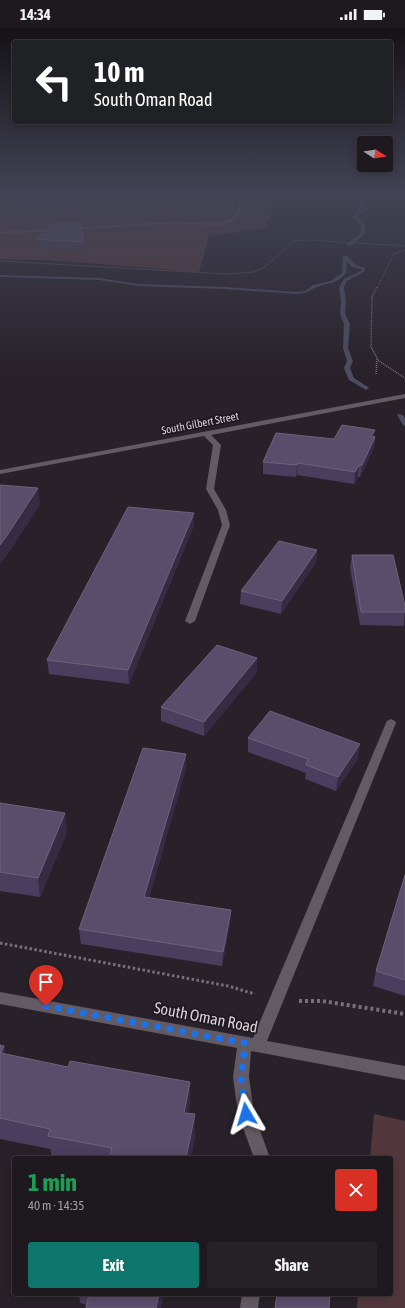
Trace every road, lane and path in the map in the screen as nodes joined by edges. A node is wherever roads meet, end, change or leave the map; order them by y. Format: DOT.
graph roads {
  1 [pos="279,254"];
  2 [pos="395,254"];
  3 [pos="0,261"];
  4 [pos="377,357"];
  5 [pos="376,374"];
  6 [pos="405,378"];
  7 [pos="405,396"];
  8 [pos="205,433"];
  9 [pos="0,472"];
  10 [pos="190,621"];
  11 [pos="391,723"];
  12 [pos="0,943"];
  13 [pos="0,998"];
  14 [pos="276,1001"];
  15 [pos="405,1014"];
  16 [pos="251,1044"];
  17 [pos="405,1073"];
  18 [pos="261,1156"];
  19 [pos="252,1296"];
  20 [pos="249,1308"];
  1 -- 3 [label="path"];
  2 -- 4 [label="path"];
  4 -- 5 [label="path"];
  4 -- 6 [label="path"];
  7 -- 8 [label="street, South Gilbert Street"];
  8 -- 9 [label="street, South Gilbert Street"];
  8 -- 10 [label="street"];
  11 -- 14 [label="street"];
  12 -- 14 [label="path"];
  13 -- 16 [label="street, South Oman Road"];
  14 -- 15 [label="path"];
  14 -- 16 [label="street"];
  16 -- 17 [label="street, South Oman Road"];
  16 -- 18 [label="street"];
  19 -- 20 [label="street"];
}
